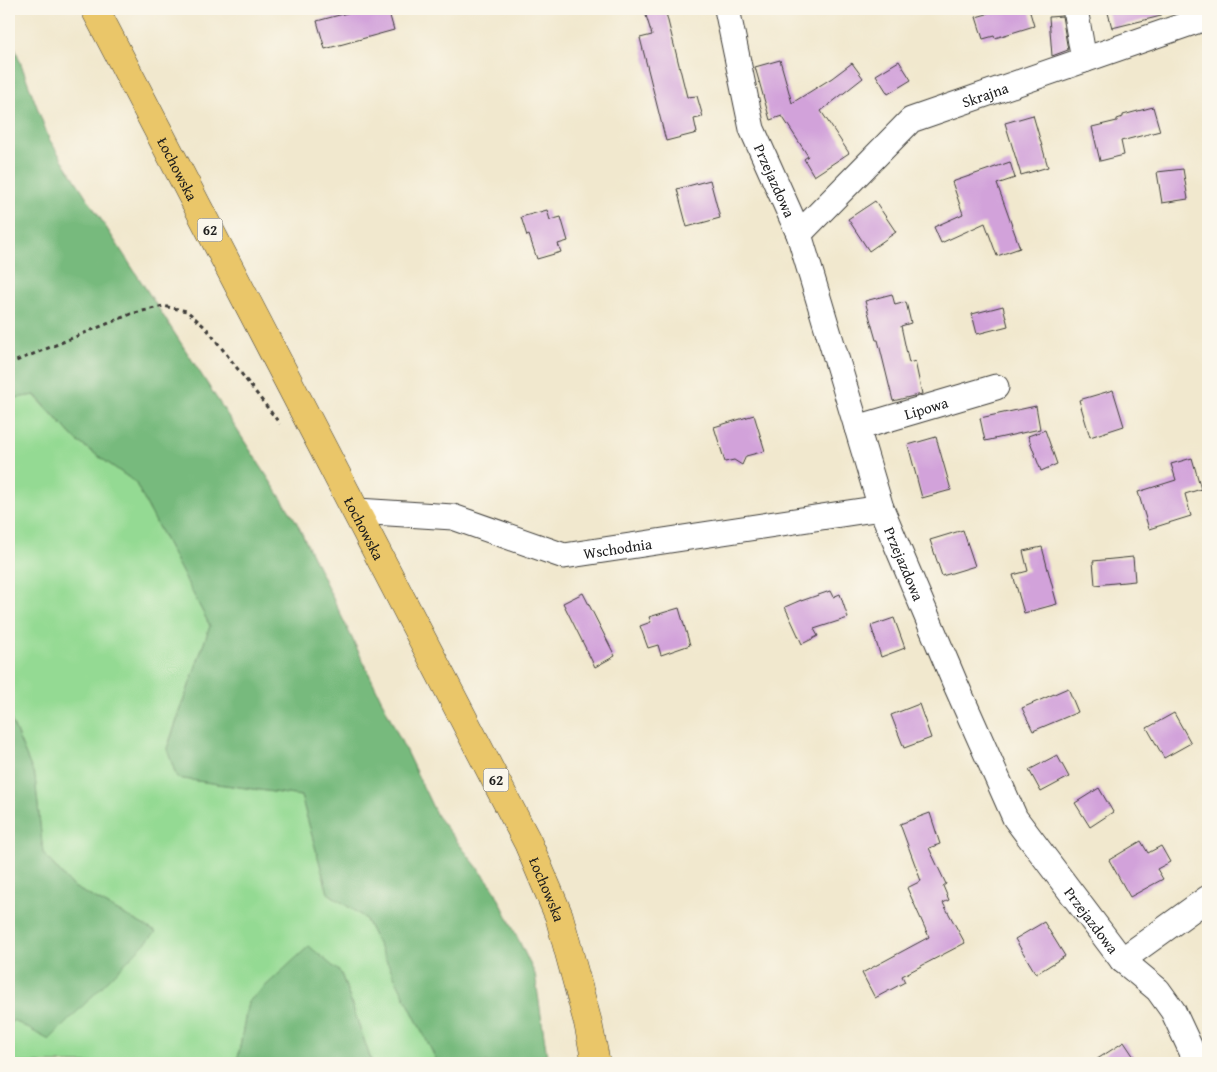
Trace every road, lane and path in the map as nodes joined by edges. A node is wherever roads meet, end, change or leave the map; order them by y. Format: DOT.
graph roads {
  1 [pos="94,9"];
  2 [pos="727,9"];
  3 [pos="1075,9"];
  4 [pos="1208,16"];
  5 [pos="1084,60"];
  6 [pos="799,234"];
  7 [pos="9,364"];
  8 [pos="996,387"];
  9 [pos="281,425"];
  10 [pos="857,428"];
  11 [pos="881,508"];
  12 [pos="357,511"];
  13 [pos="1208,898"];
  14 [pos="1122,960"];
  15 [pos="596,1063"];
  16 [pos="1195,1063"];
  1 -- 12 [label="main road, Łochowska / 62"];
  2 -- 6 [label="street, Przejazdowa"];
  3 -- 5 [label="street"];
  4 -- 5 [label="street, Skrajna"];
  5 -- 6 [label="street, Skrajna"];
  6 -- 10 [label="street, Przejazdowa"];
  7 -- 9 [label="path"];
  8 -- 10 [label="street, Lipowa"];
  10 -- 11 [label="street, Przejazdowa"];
  11 -- 12 [label="street, Wschodnia"];
  11 -- 14 [label="street, Przejazdowa"];
  12 -- 15 [label="main road, Łochowska / 62"];
  13 -- 14 [label="street"];
  14 -- 16 [label="street, Przejazdowa"];
}
